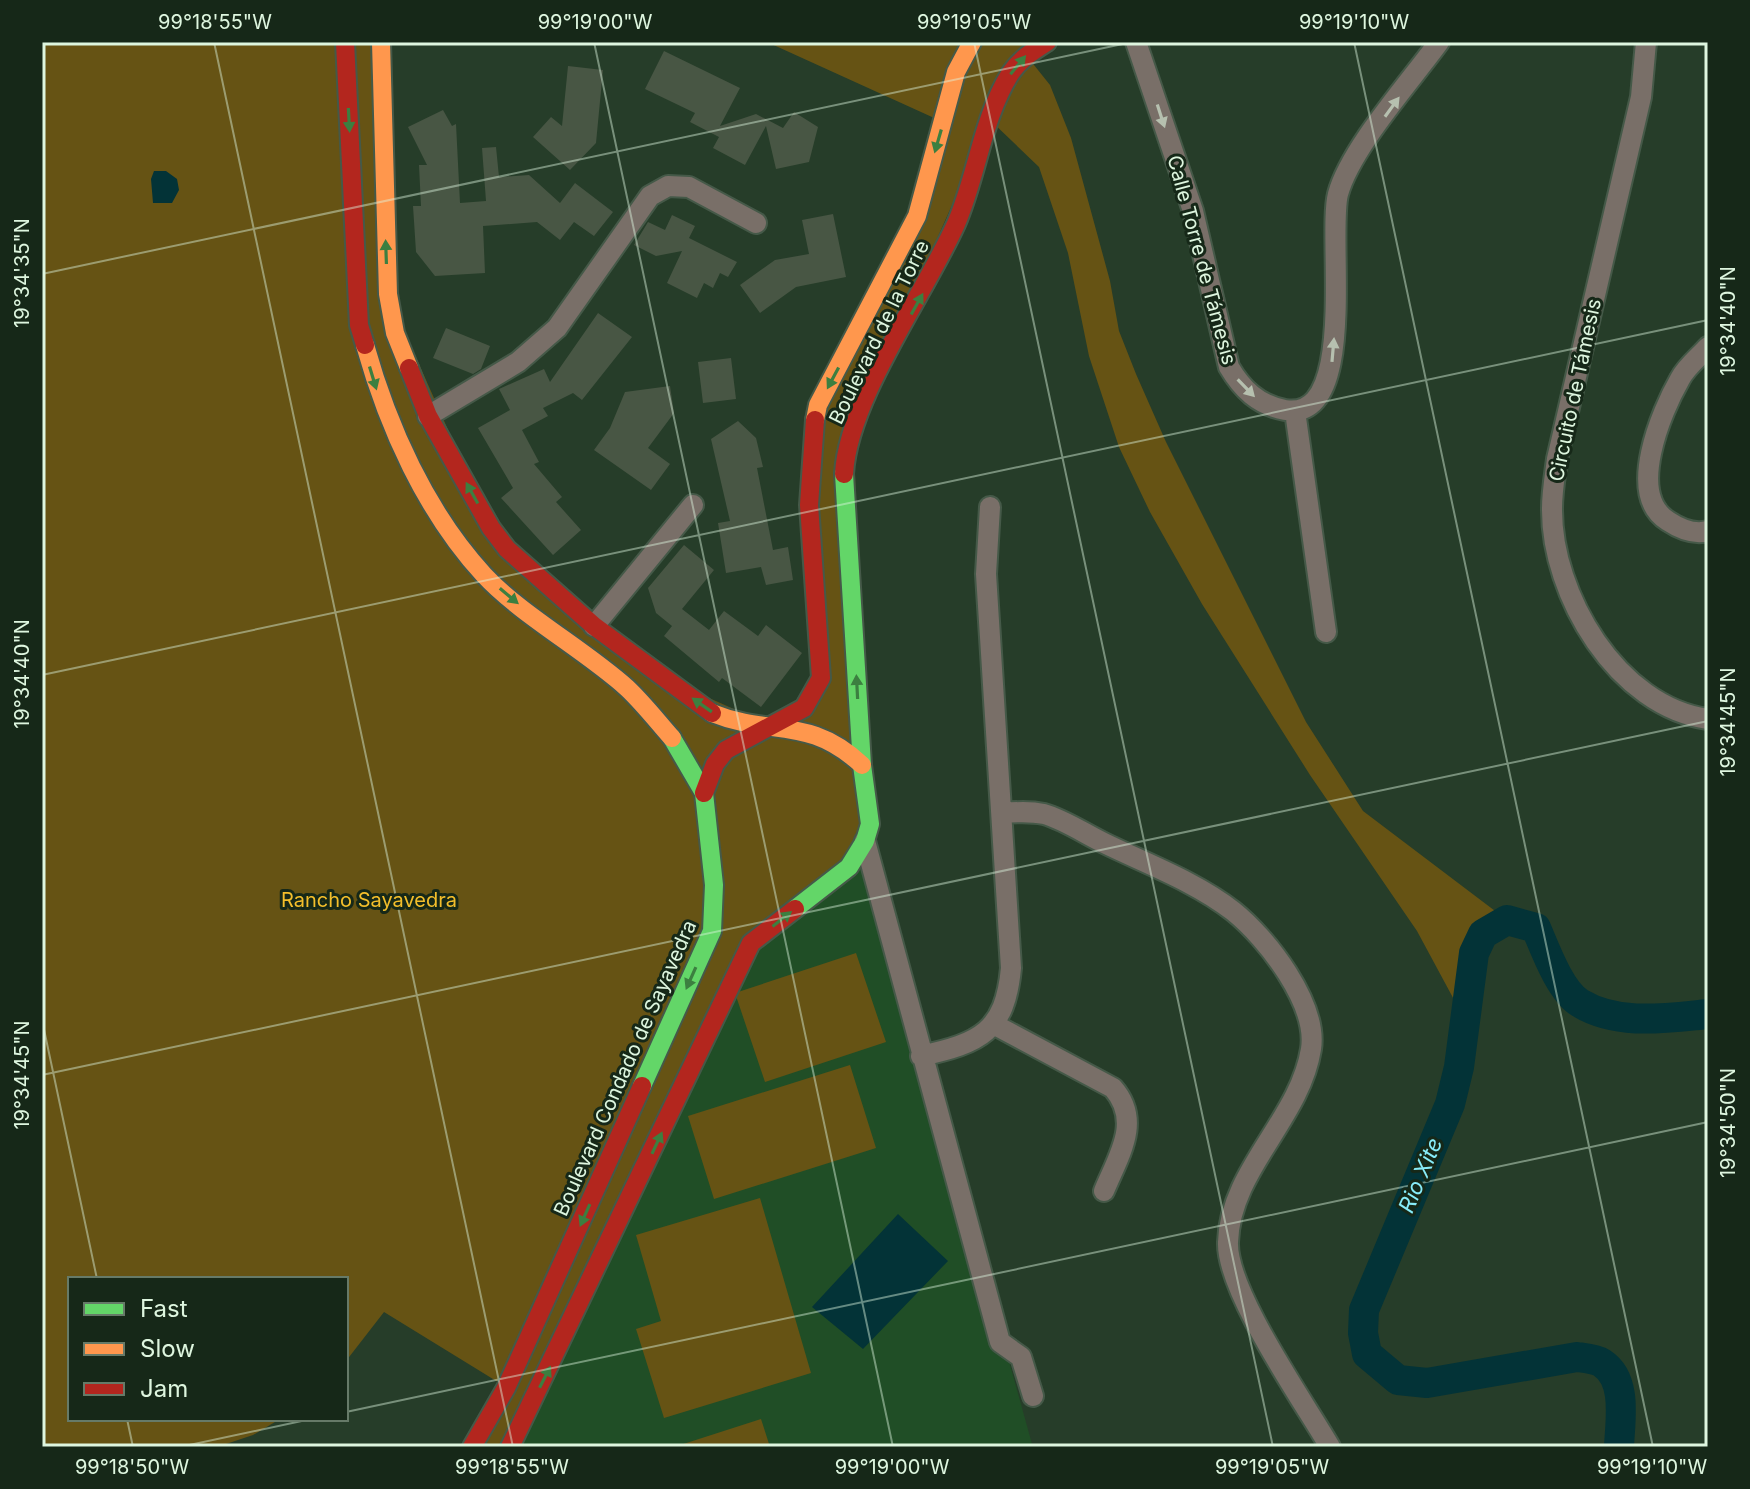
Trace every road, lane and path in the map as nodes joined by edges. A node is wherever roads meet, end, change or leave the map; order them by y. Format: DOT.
graph roads {
  1 [pos="345,42"];
  2 [pos="381,42"];
  3 [pos="972,42"];
  4 [pos="1047,42"];
  5 [pos="1136,42"];
  6 [pos="1439,42"];
  7 [pos="1646,42"];
  8 [pos="948,100"];
  9 [pos="990,119"];
  10 [pos="756,223"];
  11 [pos="1708,347"];
  12 [pos="1295,411"];
  13 [pos="428,416"];
  14 [pos="693,505"];
  15 [pos="990,507"];
  16 [pos="1708,531"];
  17 [pos="594,626"];
  18 [pos="1326,632"];
  19 [pos="1708,719"];
  20 [pos="776,727"];
  21 [pos="862,765"];
  22 [pos="704,793"];
  23 [pos="1002,813"];
  24 [pos="865,841"];
  25 [pos="712,931"];
  26 [pos="751,943"];
  27 [pos="995,1025"];
  28 [pos="921,1056"];
  29 [pos="1104,1191"];
  30 [pos="1033,1396"];
  31 [pos="472,1447"];
  32 [pos="510,1447"];
  33 [pos="1330,1447"];
  1 -- 22 [label="street, Boulevard Condado de Sayavedra, one-way"];
  13 -- 2 [label="street, one-way"];
  3 -- 8 [label="street, Boulevard de la Torre"];
  9 -- 4 [label="street, Boulevard de la Torre, one-way"];
  5 -- 12 [label="street, Calle Torre de Támesis, one-way"];
  12 -- 6 [label="street, one-way"];
  7 -- 19 [label="street, Circuito de Támesis"];
  8 -- 9 [label="street"];
  8 -- 20 [label="street, Boulevard de la Torre, one-way"];
  21 -- 9 [label="street, Boulevard de la Torre, one-way"];
  10 -- 13 [label="street"];
  11 -- 16 [label="street"];
  12 -- 18 [label="street"];
  17 -- 13 [label="street, one-way"];
  14 -- 17 [label="street"];
  15 -- 23 [label="street"];
  20 -- 17 [label="street, one-way"];
  20 -- 21 [label="street"];
  20 -- 22 [label="street"];
  21 -- 24 [label="street"];
  22 -- 25 [label="street, Boulevard Condado de Sayavedra"];
  23 -- 27 [label="street"];
  23 -- 33 [label="street"];
  26 -- 24 [label="street, one-way"];
  24 -- 28 [label="street"];
  25 -- 26 [label="street"];
  25 -- 31 [label="street, Boulevard Condado de Sayavedra, one-way"];
  32 -- 26 [label="street, one-way"];
  27 -- 28 [label="street"];
  27 -- 29 [label="street"];
  28 -- 30 [label="street"];
}
